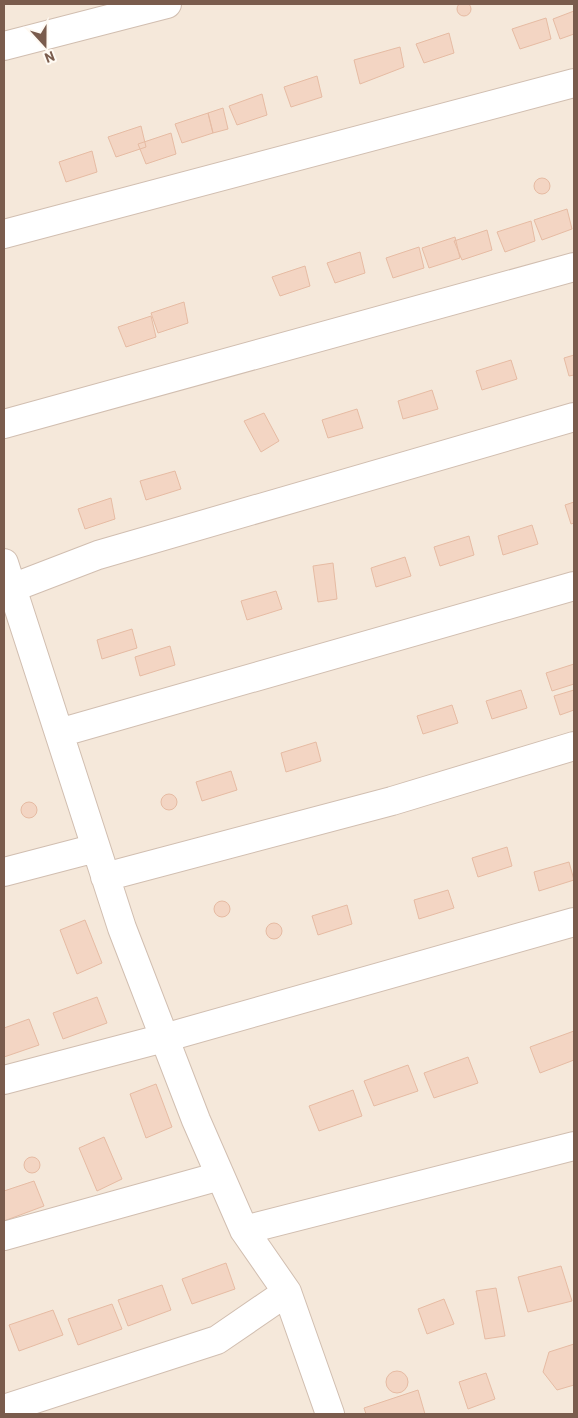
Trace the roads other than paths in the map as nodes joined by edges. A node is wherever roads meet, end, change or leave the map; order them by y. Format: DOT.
graph roads {
  1 [pos="167,4"];
  2 [pos="4,46"];
  3 [pos="574,83"];
  4 [pos="4,234"];
  5 [pos="574,267"];
  6 [pos="574,417"];
  7 [pos="4,424"];
  8 [pos="4,563"];
  9 [pos="574,586"];
  10 [pos="12,588"];
  11 [pos="13,620"];
  12 [pos="59,733"];
  13 [pos="574,746"];
  14 [pos="96,848"];
  15 [pos="4,872"];
  16 [pos="105,877"];
  17 [pos="574,922"];
  18 [pos="164,1038"];
  19 [pos="4,1080"];
  20 [pos="574,1146"];
  21 [pos="220,1176"];
  22 [pos="244,1230"];
  23 [pos="4,1236"];
  24 [pos="287,1292"];
  25 [pos="4,1409"];
  26 [pos="330,1414"];
  1 -- 2 [label="street"];
  3 -- 4 [label="street"];
  5 -- 7 [label="street"];
  6 -- 10 [label="street"];
  8 -- 10 [label="street"];
  9 -- 12 [label="street"];
  10 -- 11 [label="street"];
  11 -- 12 [label="street"];
  12 -- 14 [label="street"];
  13 -- 16 [label="street"];
  14 -- 15 [label="street"];
  14 -- 16 [label="street"];
  16 -- 18 [label="street"];
  17 -- 18 [label="street"];
  18 -- 19 [label="street"];
  18 -- 21 [label="street"];
  20 -- 22 [label="street"];
  21 -- 22 [label="street"];
  21 -- 23 [label="street"];
  22 -- 24 [label="street"];
  24 -- 25 [label="street"];
  24 -- 26 [label="street"];
}
